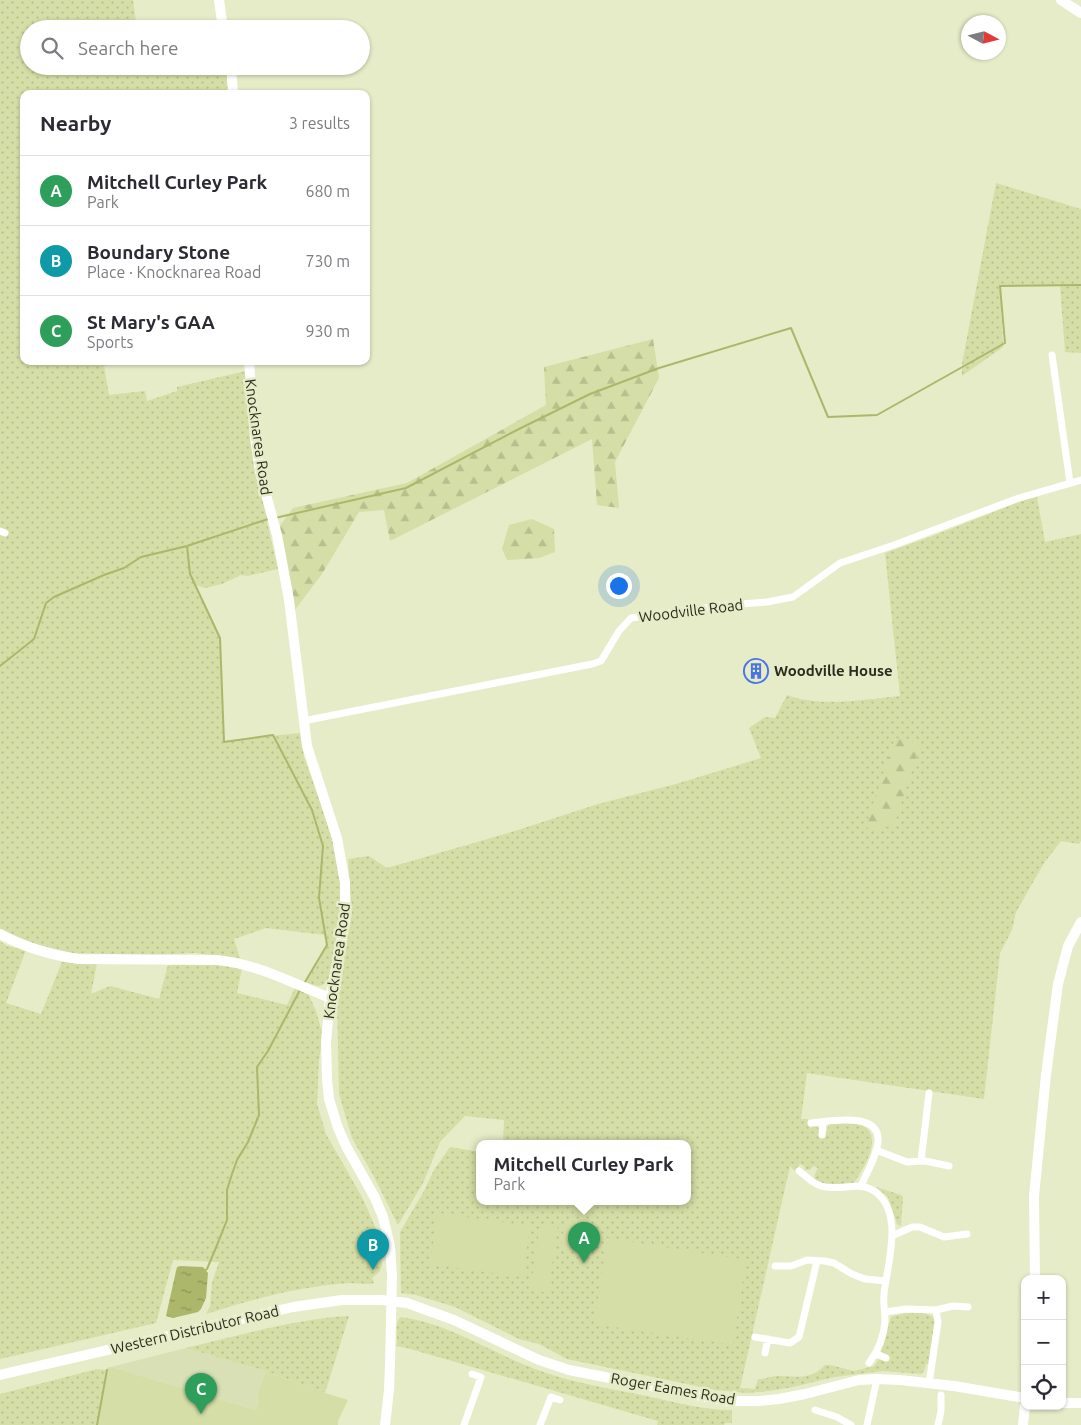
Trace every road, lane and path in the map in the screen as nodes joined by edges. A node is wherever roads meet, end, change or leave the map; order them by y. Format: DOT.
graph roads {
  1 [pos="219,0"];
  2 [pos="1062,0"];
  3 [pos="1081,13"];
  4 [pos="222,20"];
  5 [pos="232,75"];
  6 [pos="234,90"];
  7 [pos="1052,355"];
  8 [pos="249,365"];
  9 [pos="1081,480"];
  10 [pos="1070,483"];
  11 [pos="303,721"];
  12 [pos="1081,922"];
  13 [pos="0,934"];
  14 [pos="330,998"];
  15 [pos="929,1093"];
  16 [pos="928,1105"];
  17 [pos="936,1106"];
  18 [pos="823,1122"];
  19 [pos="811,1123"];
  20 [pos="822,1136"];
  21 [pos="876,1150"];
  22 [pos="921,1161"];
  23 [pos="949,1166"];
  24 [pos="812,1170"];
  25 [pos="800,1171"];
  26 [pos="807,1177"];
  27 [pos="861,1186"];
  28 [pos="967,1234"];
  29 [pos="892,1236"];
  30 [pos="817,1261"];
  31 [pos="775,1266"];
  32 [pos="1035,1275"];
  33 [pos="886,1282"];
  34 [pos="391,1301"];
  35 [pos="968,1308"];
  36 [pos="936,1310"];
  37 [pos="885,1312"];
  38 [pos="755,1337"];
  39 [pos="768,1339"];
  40 [pos="764,1352"];
  41 [pos="876,1354"];
  42 [pos="886,1358"];
  43 [pos="869,1364"];
  44 [pos="472,1374"];
  45 [pos="0,1376"];
  46 [pos="877,1379"];
  47 [pos="929,1384"];
  48 [pos="941,1395"];
  49 [pos="1021,1397"];
  50 [pos="560,1400"];
  51 [pos="1066,1403"];
  52 [pos="1081,1403"];
  53 [pos="815,1410"];
  54 [pos="1025,1410"];
  55 [pos="941,1411"];
  56 [pos="950,1412"];
  57 [pos="385,1425"];
  58 [pos="464,1425"];
  59 [pos="540,1425"];
  60 [pos="851,1425"];
  61 [pos="867,1425"];
  62 [pos="938,1425"];
  63 [pos="1023,1425"];
  1 -- 4 [label="street"];
  2 -- 3 [label="street"];
  5 -- 6 [label="street"];
  7 -- 10 [label="street"];
  8 -- 11 [label="street, Knocknarea Road"];
  9 -- 10 [label="street, Woodville Road"];
  10 -- 11 [label="street, Woodville Road"];
  11 -- 14 [label="street, Knocknarea Road"];
  12 -- 32 [label="street"];
  13 -- 14 [label="street"];
  14 -- 34 [label="street, Knocknarea Road"];
  15 -- 16 [label="street"];
  16 -- 17 [label="street"];
  16 -- 22 [label="street"];
  18 -- 19 [label="street"];
  18 -- 20 [label="street"];
  18 -- 21 [label="street"];
  21 -- 22 [label="street"];
  21 -- 27 [label="street"];
  22 -- 23 [label="street"];
  24 -- 26 [label="street"];
  25 -- 26 [label="street"];
  26 -- 27 [label="street"];
  27 -- 29 [label="street"];
  28 -- 29 [label="street"];
  29 -- 33 [label="street"];
  30 -- 31 [label="street"];
  30 -- 33 [label="street"];
  30 -- 39 [label="street"];
  33 -- 37 [label="street"];
  34 -- 45 [label="street, Western Distributor Road"];
  34 -- 46 [label="street, Roger Eames Road"];
  34 -- 57 [label="street, Knocknarea Road"];
  35 -- 36 [label="street"];
  36 -- 37 [label="street"];
  36 -- 47 [label="street"];
  37 -- 41 [label="street"];
  38 -- 39 [label="street"];
  39 -- 40 [label="street"];
  41 -- 42 [label="street"];
  41 -- 43 [label="street"];
  44 -- 58 [label="street"];
  46 -- 47 [label="street, Roger Eames Road"];
  46 -- 61 [label="street"];
  47 -- 49 [label="street, Roger Eames Road"];
  48 -- 55 [label="street"];
  50 -- 59 [label="street"];
  51 -- 52 [label="street"];
  53 -- 60 [label="street"];
  54 -- 63 [label="street"];
  55 -- 56 [label="street"];
  55 -- 62 [label="street"];
}
